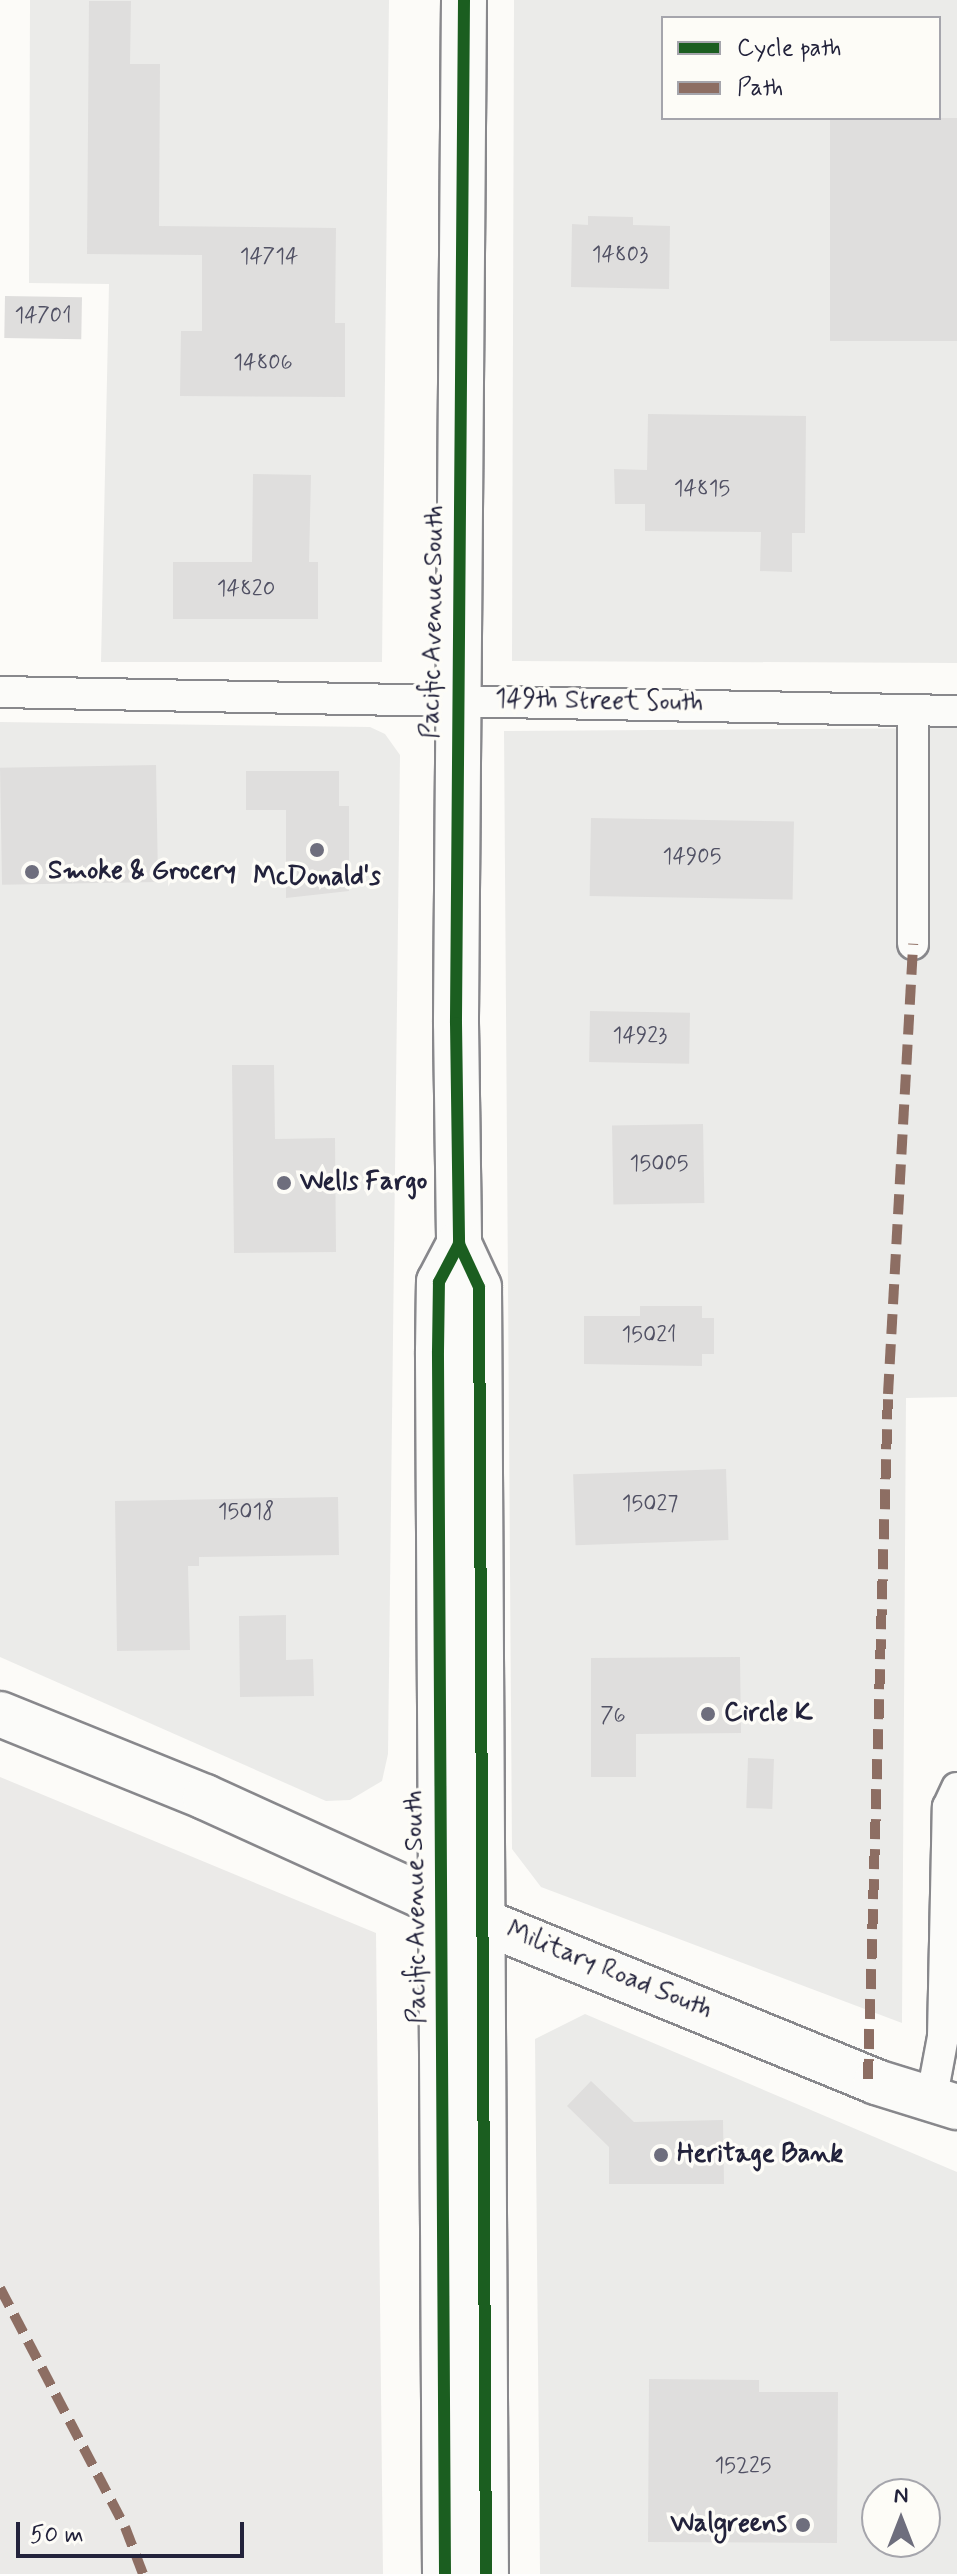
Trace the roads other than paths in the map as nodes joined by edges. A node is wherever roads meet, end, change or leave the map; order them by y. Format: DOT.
graph roads {
  1 [pos="464,0"];
  2 [pos="0,692"];
  3 [pos="455,699"];
  4 [pos="913,711"];
  5 [pos="957,711"];
  6 [pos="913,944"];
  7 [pos="459,1244"];
  8 [pos="0,1714"];
  9 [pos="957,1788"];
  10 [pos="438,1903"];
  11 [pos="480,1920"];
  12 [pos="944,2104"];
  13 [pos="445,2574"];
  14 [pos="486,2574"];
  1 -- 3 [label="main road, Pacific Avenue South"];
  2 -- 3 [label="street, 149th Street South"];
  3 -- 4 [label="street, 149th Street South"];
  3 -- 7 [label="main road, Pacific Avenue South"];
  4 -- 5 [label="street, 149th Street South"];
  4 -- 6 [label="street"];
  7 -- 10 [label="main road, Pacific Avenue South"];
  7 -- 11 [label="main road, Pacific Avenue South"];
  8 -- 10 [label="main road, Military Road South"];
  9 -- 12 [label="street"];
  10 -- 11 [label="main road, Military Road South"];
  10 -- 13 [label="main road, Pacific Avenue South"];
  11 -- 12 [label="main road, Military Road South"];
  11 -- 14 [label="main road, Pacific Avenue South"];
}
